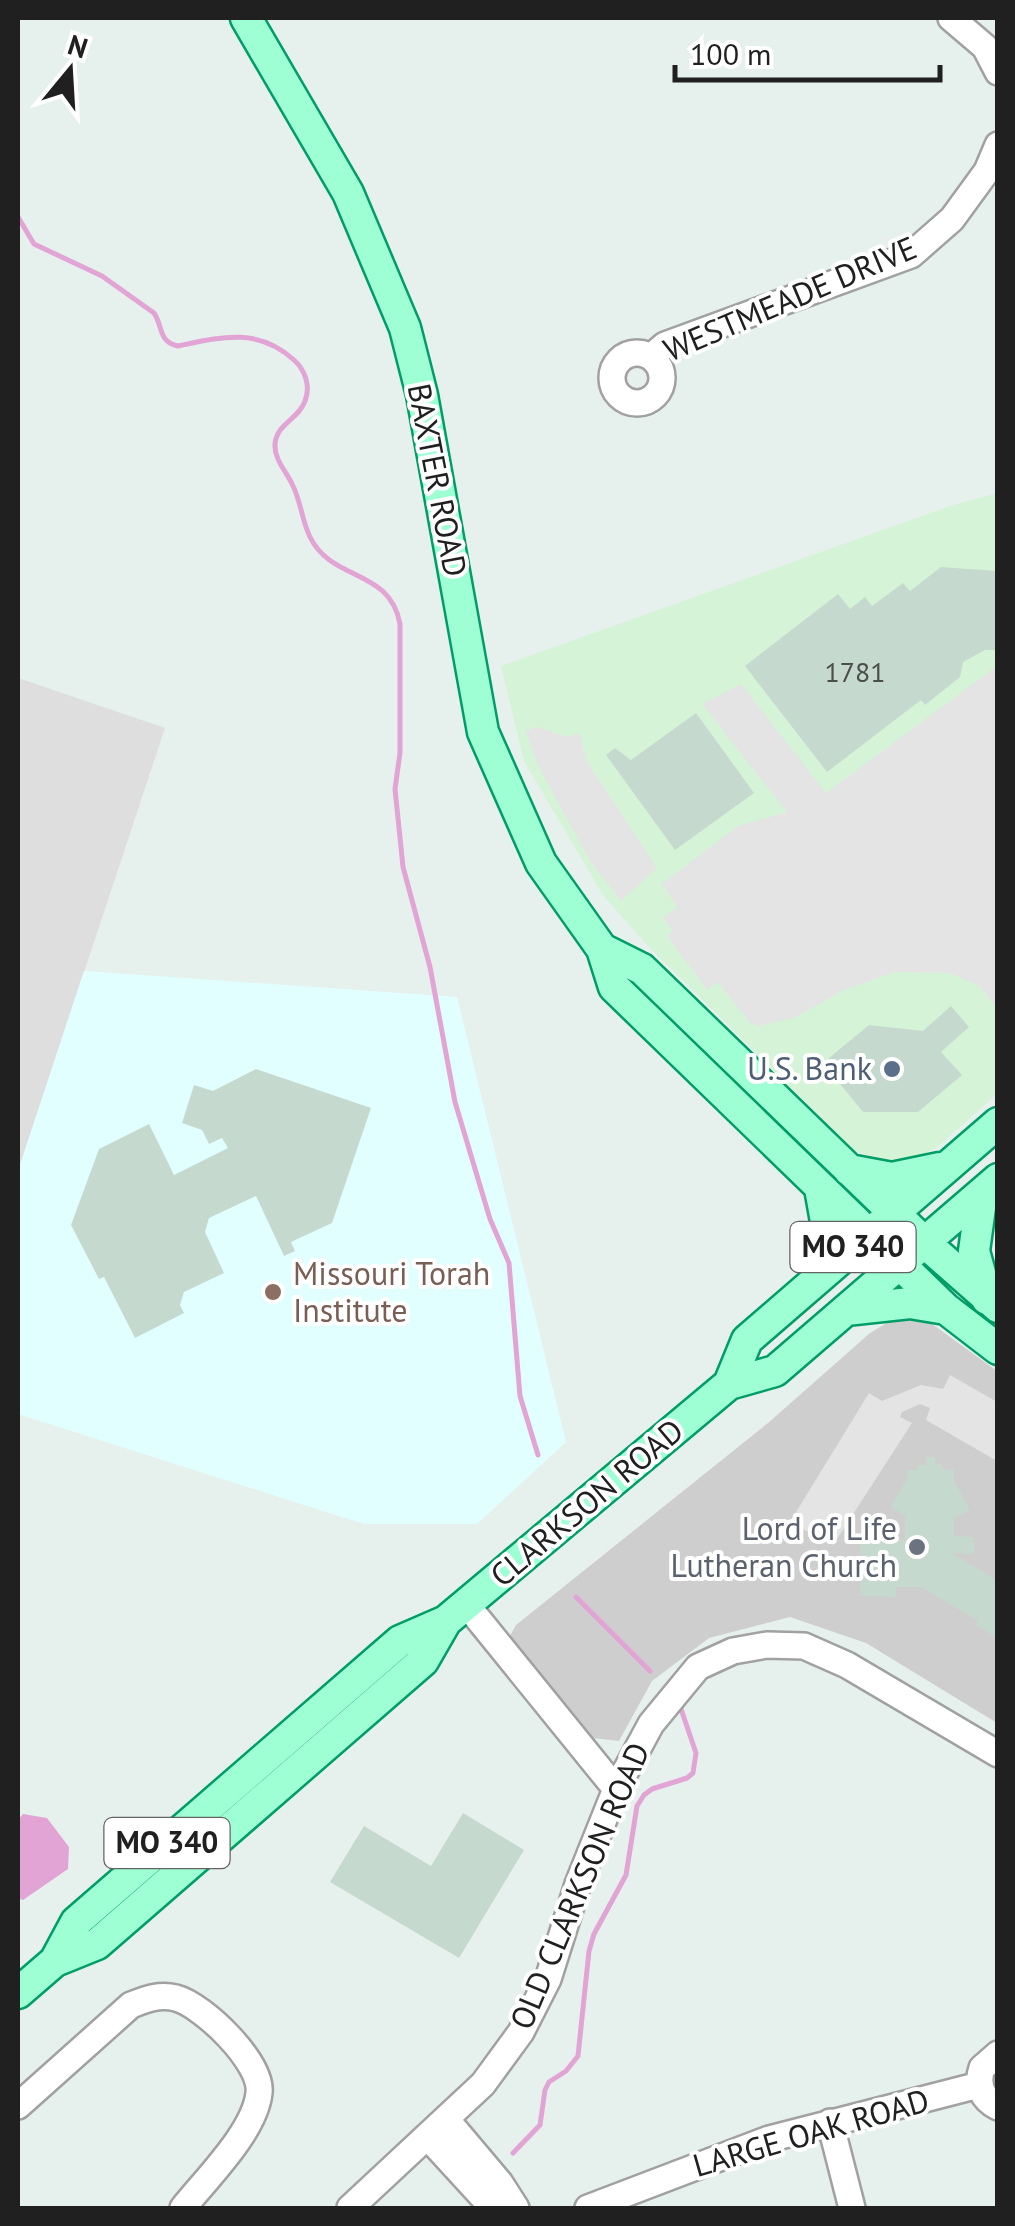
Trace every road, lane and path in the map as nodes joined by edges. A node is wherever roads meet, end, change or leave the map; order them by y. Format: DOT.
graph roads {
  1 [pos="246,18"];
  2 [pos="951,18"];
  3 [pos="998,72"];
  4 [pos="998,144"];
  5 [pos="652,358"];
  6 [pos="602,949"];
  7 [pos="998,1124"];
  8 [pos="948,1166"];
  9 [pos="849,1170"];
  10 [pos="990,1186"];
  11 [pos="820,1188"];
  12 [pos="894,1213"];
  13 [pos="869,1234"];
  14 [pos="924,1244"];
  15 [pos="900,1264"];
  16 [pos="820,1276"];
  17 [pos="992,1303"];
  18 [pos="946,1309"];
  19 [pos="846,1310"];
  20 [pos="998,1349"];
  21 [pos="729,1384"];
  22 [pos="456,1613"];
  23 [pos="291,1736"];
  24 [pos="998,1754"];
  25 [pos="275,1789"];
  26 [pos="616,1789"];
  27 [pos="55,1961"];
  28 [pos="18,1993"];
  29 [pos="998,2054"];
  30 [pos="980,2085"];
  31 [pos="18,2106"];
  32 [pos="998,2107"];
  33 [pos="830,2122"];
  34 [pos="437,2127"];
  35 [pos="184,2208"];
  36 [pos="350,2208"];
  37 [pos="493,2208"];
  38 [pos="516,2208"];
  39 [pos="588,2208"];
  40 [pos="852,2208"];
  1 -- 6 [label="main road, BAXTER ROAD"];
  2 -- 3 [label="street"];
  4 -- 5 [label="street, WESTMEADE DRIVE"];
  6 -- 9 [label="main road, BAXTER ROAD"];
  6 -- 11 [label="main road, BAXTER ROAD"];
  7 -- 8 [label="main road, CLARKSON ROAD / MO 340"];
  8 -- 9 [label="main road"];
  8 -- 12 [label="main road, CLARKSON ROAD / MO 340"];
  9 -- 12 [label="main road, BAXTER ROAD"];
  10 -- 14 [label="main road, CLARKSON ROAD / MO 340"];
  10 -- 17 [label="main road"];
  11 -- 13 [label="main road, BAXTER ROAD"];
  11 -- 16 [label="main road"];
  12 -- 13 [label="main road, CLARKSON ROAD / MO 340"];
  12 -- 14 [label="main road, BAXTER ROAD"];
  13 -- 15 [label="main road, BAXTER ROAD"];
  13 -- 16 [label="main road, CLARKSON ROAD / MO 340"];
  14 -- 15 [label="main road, CLARKSON ROAD / MO 340"];
  14 -- 17 [label="main road, BAXTER ROAD"];
  15 -- 18 [label="main road, BAXTER ROAD"];
  15 -- 19 [label="main road, CLARKSON ROAD / MO 340"];
  16 -- 21 [label="main road, CLARKSON ROAD / MO 340"];
  18 -- 19 [label="main road"];
  18 -- 20 [label="main road, BAXTER ROAD"];
  19 -- 21 [label="main road, CLARKSON ROAD / MO 340"];
  21 -- 22 [label="main road, CLARKSON ROAD / MO 340"];
  22 -- 23 [label="main road, CLARKSON ROAD / MO 340"];
  22 -- 25 [label="main road, CLARKSON ROAD / MO 340"];
  22 -- 26 [label="street"];
  23 -- 25 [label="main road"];
  23 -- 27 [label="main road, CLARKSON ROAD / MO 340"];
  24 -- 26 [label="street, OLD CLARKSON ROAD"];
  25 -- 27 [label="main road, CLARKSON ROAD / MO 340"];
  26 -- 34 [label="street, OLD CLARKSON ROAD"];
  27 -- 28 [label="main road, CLARKSON ROAD / MO 340"];
  29 -- 30 [label="street"];
  30 -- 32 [label="street"];
  30 -- 33 [label="street, LARGE OAK ROAD"];
  31 -- 35 [label="street"];
  33 -- 39 [label="street, LARGE OAK ROAD"];
  33 -- 40 [label="street"];
  34 -- 36 [label="street, OLD CLARKSON ROAD"];
  34 -- 37 [label="street"];
  34 -- 38 [label="street"];
}
